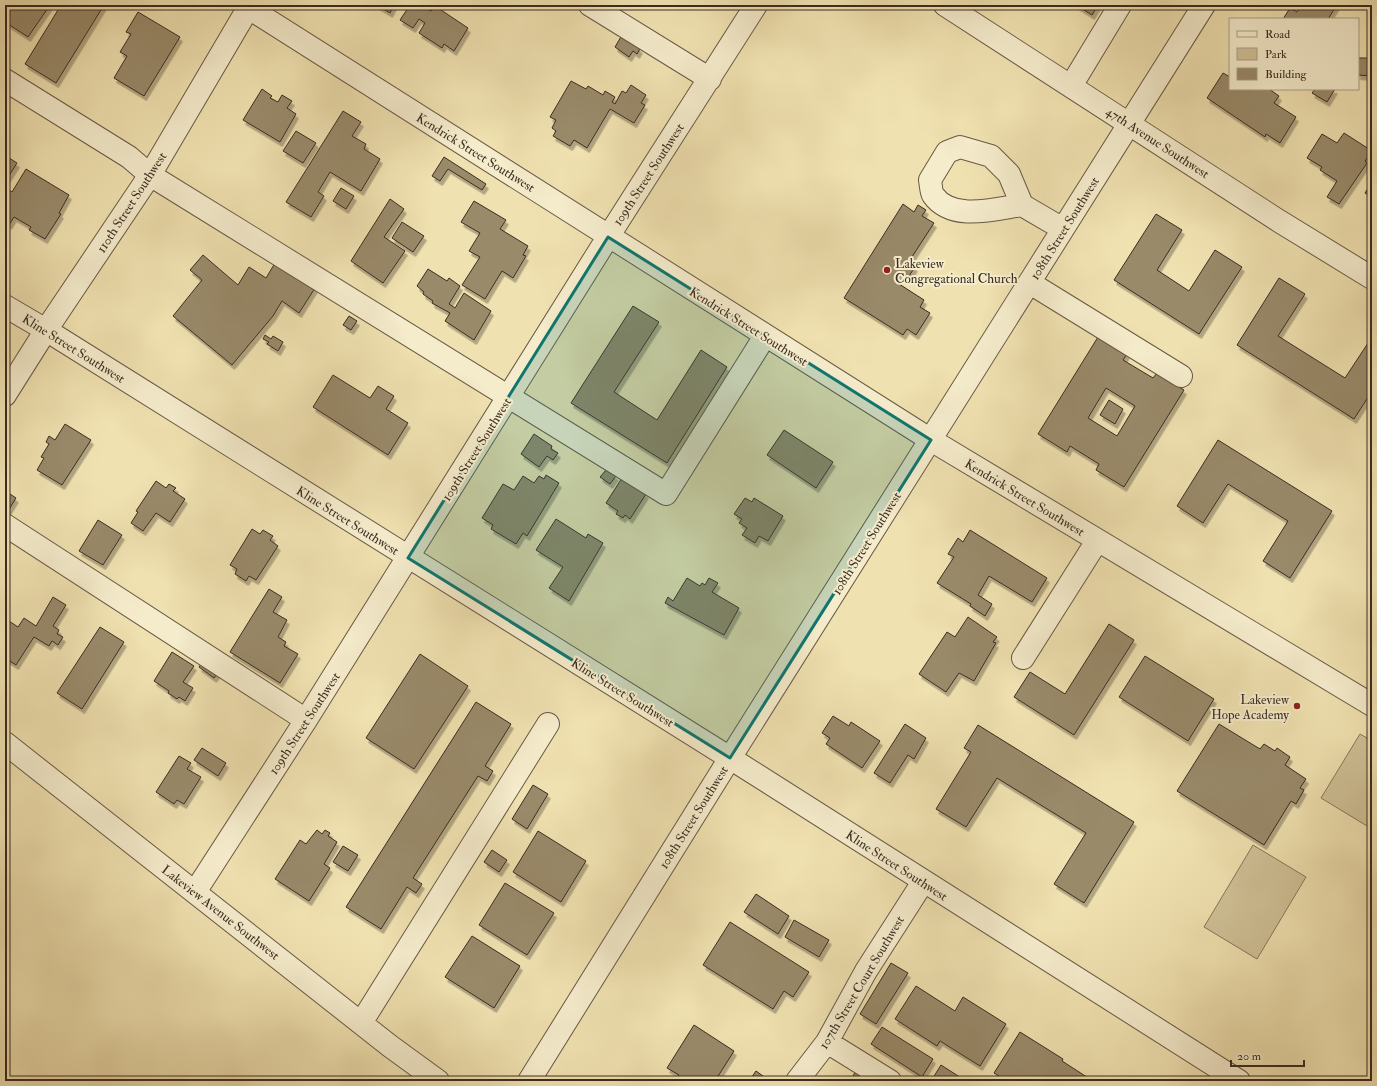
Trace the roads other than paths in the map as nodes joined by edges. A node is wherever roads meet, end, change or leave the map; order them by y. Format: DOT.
graph roads {
  1 [pos="590,5"];
  2 [pos="756,5"];
  3 [pos="945,5"];
  4 [pos="1120,5"];
  5 [pos="1204,5"];
  6 [pos="248,6"];
  7 [pos="710,79"];
  8 [pos="5,80"];
  9 [pos="1071,86"];
  10 [pos="1130,123"];
  11 [pos="150,175"];
  12 [pos="1022,205"];
  13 [pos="1063,229"];
  14 [pos="608,236"];
  15 [pos="1372,278"];
  16 [pos="1030,282"];
  17 [pos="5,306"];
  18 [pos="46,330"];
  19 [pos="765,336"];
  20 [pos="1181,376"];
  21 [pos="5,395"];
  22 [pos="508,397"];
  23 [pos="931,440"];
  24 [pos="5,525"];
  25 [pos="1097,540"];
  26 [pos="408,558"];
  27 [pos="1023,658"];
  28 [pos="1372,704"];
  29 [pos="306,720"];
  30 [pos="548,724"];
  31 [pos="5,743"];
  32 [pos="730,758"];
  33 [pos="923,882"];
  34 [pos="195,892"];
  35 [pos="361,1023"];
  36 [pos="827,1042"];
  37 [pos="438,1081"];
  38 [pos="529,1081"];
  39 [pos="797,1081"];
  40 [pos="890,1081"];
  41 [pos="1239,1081"];
  1 -- 7 [label="street"];
  2 -- 7 [label="street, 109th Street Southwest"];
  3 -- 9 [label="street, 47th Avenue Southwest"];
  4 -- 9 [label="street"];
  5 -- 10 [label="street, 108th Street Southwest"];
  6 -- 11 [label="street, 110th Street Southwest"];
  6 -- 14 [label="street, Kendrick Street Southwest"];
  7 -- 14 [label="street, 109th Street Southwest"];
  8 -- 11 [label="street"];
  9 -- 10 [label="street, 47th Avenue Southwest"];
  10 -- 13 [label="street, 108th Street Southwest"];
  10 -- 15 [label="street, 47th Avenue Southwest"];
  11 -- 18 [label="street, 110th Street Southwest"];
  11 -- 22 [label="street"];
  12 -- 13 [label="street"];
  13 -- 16 [label="street, 108th Street Southwest"];
  14 -- 19 [label="street, Kendrick Street Southwest"];
  14 -- 22 [label="street, 109th Street Southwest"];
  16 -- 20 [label="street"];
  16 -- 23 [label="street, 108th Street Southwest"];
  17 -- 18 [label="street, Kline Street Southwest"];
  18 -- 21 [label="street, 110th Street Southwest"];
  18 -- 26 [label="street, Kline Street Southwest"];
  19 -- 22 [label="street"];
  19 -- 23 [label="street, Kendrick Street Southwest"];
  22 -- 26 [label="street, 109th Street Southwest"];
  23 -- 25 [label="street, Kendrick Street Southwest"];
  23 -- 32 [label="street, 108th Street Southwest"];
  24 -- 29 [label="street"];
  25 -- 27 [label="street"];
  25 -- 28 [label="street, Kendrick Street Southwest"];
  26 -- 29 [label="street, 109th Street Southwest"];
  26 -- 32 [label="street, Kline Street Southwest"];
  29 -- 34 [label="street, 109th Street Southwest"];
  30 -- 35 [label="street"];
  31 -- 34 [label="street, Lakeview Avenue Southwest"];
  32 -- 33 [label="street, Kline Street Southwest"];
  32 -- 38 [label="street, 108th Street Southwest"];
  33 -- 36 [label="street, 107th Street Court Southwest"];
  33 -- 41 [label="street, Kline Street Southwest"];
  34 -- 35 [label="street, Lakeview Avenue Southwest"];
  35 -- 37 [label="street, Lakeview Avenue Southwest"];
  36 -- 39 [label="street, 107th Street Court Southwest"];
  36 -- 40 [label="street"];
}
